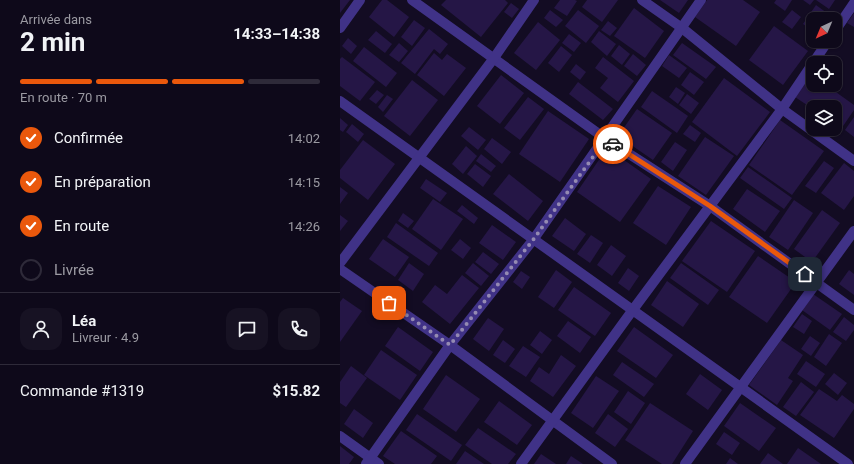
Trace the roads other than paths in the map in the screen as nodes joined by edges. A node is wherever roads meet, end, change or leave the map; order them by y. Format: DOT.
graph roads {
  1 [pos="360,0"];
  2 [pos="412,0"];
  3 [pos="534,0"];
  4 [pos="642,0"];
  5 [pos="701,0"];
  6 [pos="854,3"];
  7 [pos="842,21"];
  8 [pos="340,28"];
  9 [pos="682,28"];
  10 [pos="494,58"];
  11 [pos="806,73"];
  12 [pos="340,101"];
  13 [pos="782,109"];
  14 [pos="606,139"];
  15 [pos="419,158"];
  16 [pos="854,161"];
  17 [pos="710,206"];
  18 [pos="854,231"];
  19 [pos="533,240"];
  20 [pos="340,263"];
  21 [pos="340,269"];
  22 [pos="817,282"];
  23 [pos="854,310"];
  24 [pos="632,311"];
  25 [pos="450,345"];
  26 [pos="740,388"];
  27 [pos="554,421"];
  28 [pos="340,436"];
  29 [pos="854,457"];
  30 [pos="372,462"];
  31 [pos="521,464"];
  32 [pos="612,464"];
  33 [pos="686,464"];
  34 [pos="849,464"];
  1 -- 8 [label="street"];
  2 -- 10 [label="street"];
  3 -- 10 [label="street"];
  4 -- 9 [label="street"];
  5 -- 9 [label="street"];
  6 -- 7 [label="street"];
  9 -- 13 [label="street"];
  9 -- 14 [label="street"];
  10 -- 14 [label="street"];
  10 -- 15 [label="street"];
  11 -- 13 [label="street"];
  12 -- 15 [label="street"];
  13 -- 16 [label="street"];
  13 -- 17 [label="street"];
  14 -- 17 [label="street"];
  14 -- 19 [label="street"];
  15 -- 19 [label="street"];
  15 -- 20 [label="street"];
  17 -- 22 [label="street"];
  17 -- 24 [label="street"];
  18 -- 22 [label="street"];
  19 -- 24 [label="street"];
  19 -- 25 [label="street"];
  21 -- 25 [label="street"];
  22 -- 23 [label="street"];
  22 -- 26 [label="street"];
  24 -- 26 [label="street"];
  24 -- 27 [label="street"];
  25 -- 27 [label="street"];
  25 -- 30 [label="street"];
  26 -- 33 [label="street"];
  26 -- 34 [label="street"];
  27 -- 31 [label="street"];
  27 -- 32 [label="street"];
  28 -- 30 [label="street"];
  29 -- 34 [label="street"];
}
